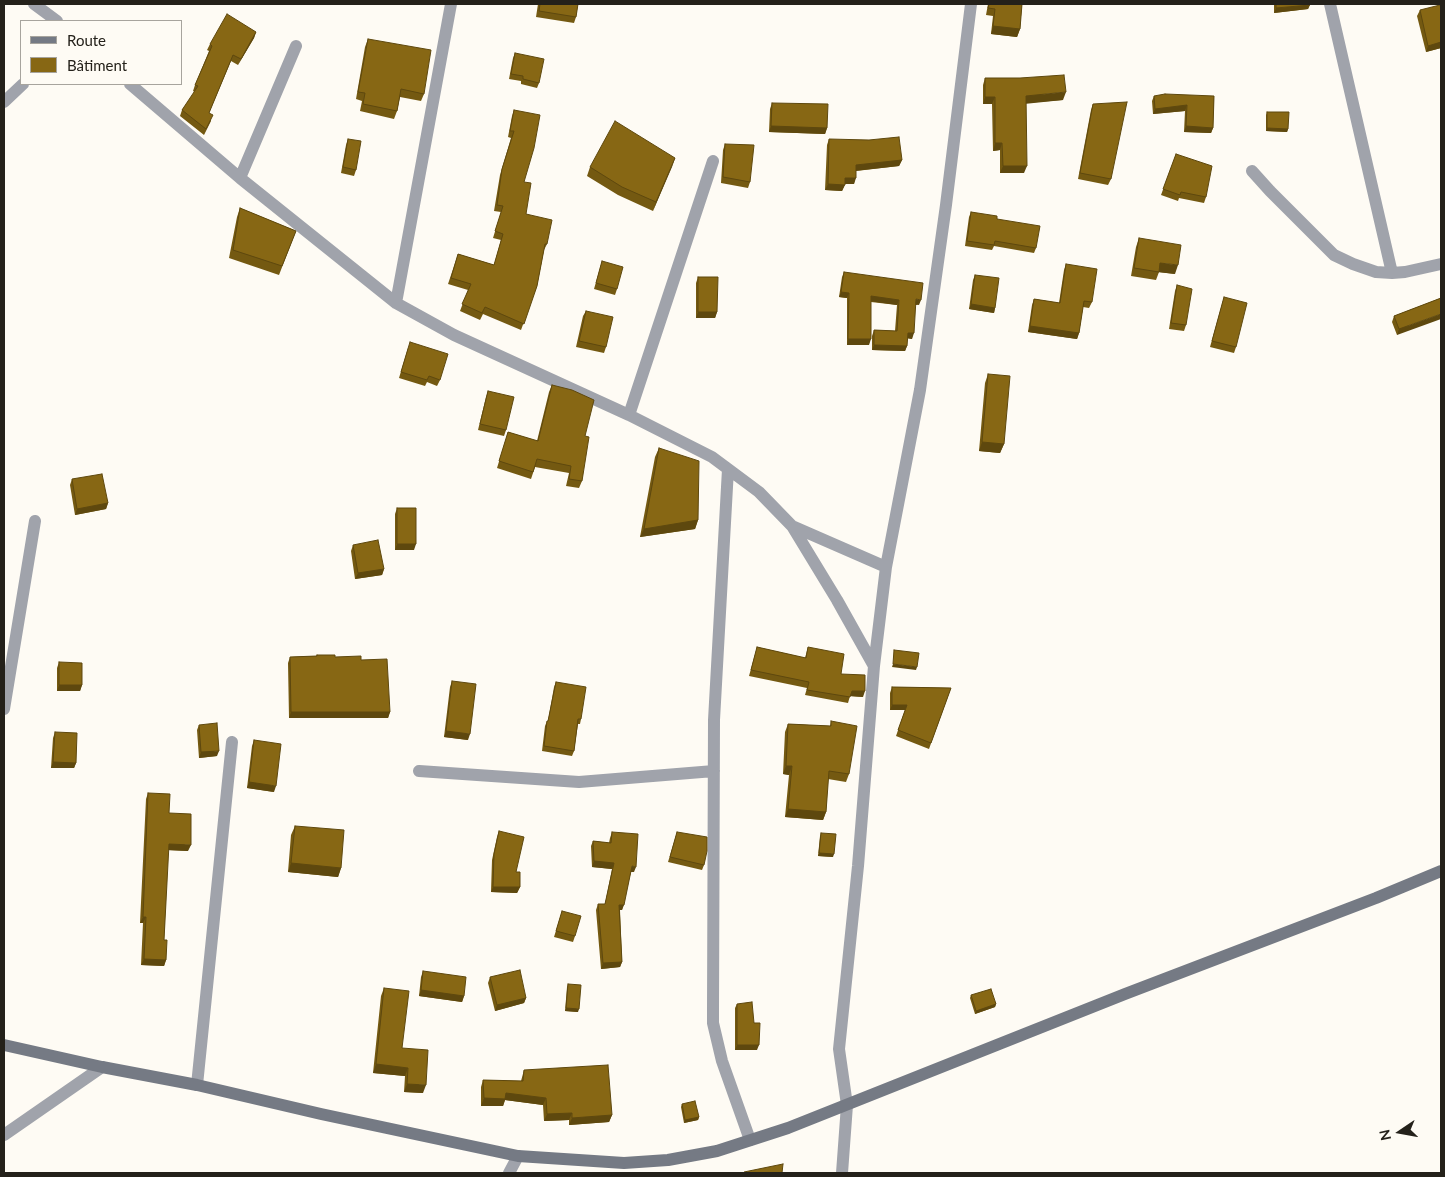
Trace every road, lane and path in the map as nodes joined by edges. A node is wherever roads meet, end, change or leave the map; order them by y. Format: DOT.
graph roads {
  1 [pos="34,4"];
  2 [pos="452,4"];
  3 [pos="971,4"];
  4 [pos="1330,4"];
  5 [pos="56,20"];
  6 [pos="296,46"];
  7 [pos="22,85"];
  8 [pos="131,85"];
  9 [pos="4,102"];
  10 [pos="713,161"];
  11 [pos="1252,171"];
  12 [pos="240,178"];
  13 [pos="1441,264"];
  14 [pos="1392,273"];
  15 [pos="396,303"];
  16 [pos="630,415"];
  17 [pos="728,469"];
  18 [pos="35,521"];
  19 [pos="792,526"];
  20 [pos="886,567"];
  21 [pos="874,666"];
  22 [pos="4,709"];
  23 [pos="232,742"];
  24 [pos="419,771"];
  25 [pos="714,771"];
  26 [pos="1441,872"];
  27 [pos="4,1045"];
  28 [pos="102,1067"];
  29 [pos="197,1085"];
  30 [pos="847,1105"];
  31 [pos="4,1135"];
  32 [pos="750,1140"];
  33 [pos="518,1156"];
  34 [pos="509,1173"];
  35 [pos="842,1173"];
  1 -- 5 [label="street"];
  2 -- 15 [label="street"];
  3 -- 20 [label="street"];
  4 -- 14 [label="street"];
  6 -- 12 [label="street"];
  7 -- 9 [label="street"];
  8 -- 12 [label="street"];
  10 -- 16 [label="street"];
  11 -- 14 [label="street"];
  12 -- 15 [label="street"];
  13 -- 14 [label="street"];
  15 -- 16 [label="street"];
  16 -- 17 [label="street"];
  17 -- 19 [label="street"];
  17 -- 25 [label="street"];
  18 -- 22 [label="street"];
  19 -- 20 [label="street"];
  19 -- 21 [label="street"];
  20 -- 21 [label="street"];
  21 -- 30 [label="street"];
  23 -- 29 [label="street"];
  24 -- 25 [label="street"];
  25 -- 32 [label="street"];
  26 -- 30 [label="main road"];
  27 -- 28 [label="main road"];
  28 -- 29 [label="main road"];
  28 -- 31 [label="street"];
  29 -- 33 [label="main road"];
  30 -- 32 [label="main road"];
  30 -- 35 [label="street"];
  32 -- 33 [label="main road"];
  33 -- 34 [label="street"];
}
